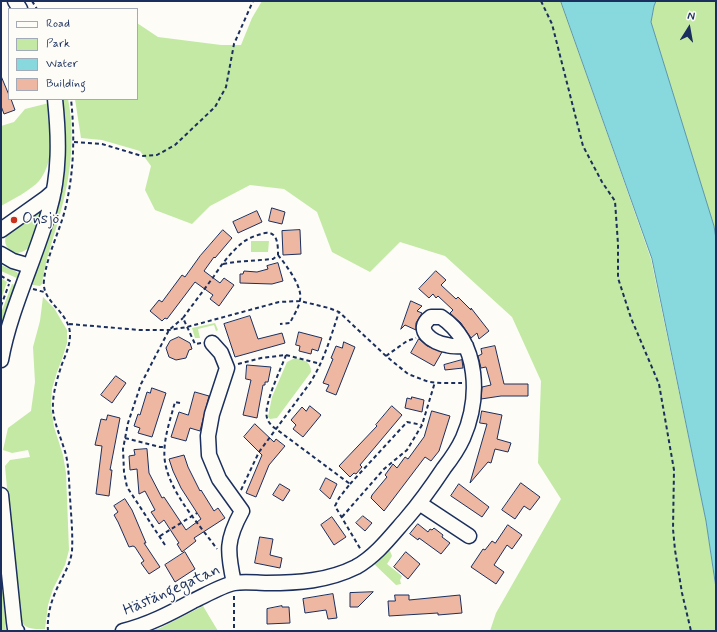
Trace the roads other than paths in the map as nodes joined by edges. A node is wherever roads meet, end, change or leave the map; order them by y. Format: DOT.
graph roads {
  1 [pos="55,100"];
  2 [pos="54,191"];
  3 [pos="1,230"];
  4 [pos="1,254"];
  5 [pos="30,266"];
  6 [pos="212,343"];
  7 [pos="466,346"];
  8 [pos="1,360"];
  9 [pos="1,495"];
  10 [pos="419,504"];
  11 [pos="469,536"];
  12 [pos="234,583"];
  13 [pos="17,631"];
  14 [pos="124,631"];
  1 -- 2 [label="street"];
  2 -- 3 [label="street"];
  2 -- 5 [label="street"];
  4 -- 5 [label="street"];
  5 -- 8 [label="street"];
  6 -- 12 [label="street, Hästängegatan"];
  7 -- 7 [label="street, Hästängegatan"];
  7 -- 10 [label="street, Hästängegatan"];
  9 -- 13 [label="street"];
  10 -- 11 [label="street"];
  10 -- 12 [label="street, Hästängegatan"];
  12 -- 14 [label="street, Hästängegatan"];
}
